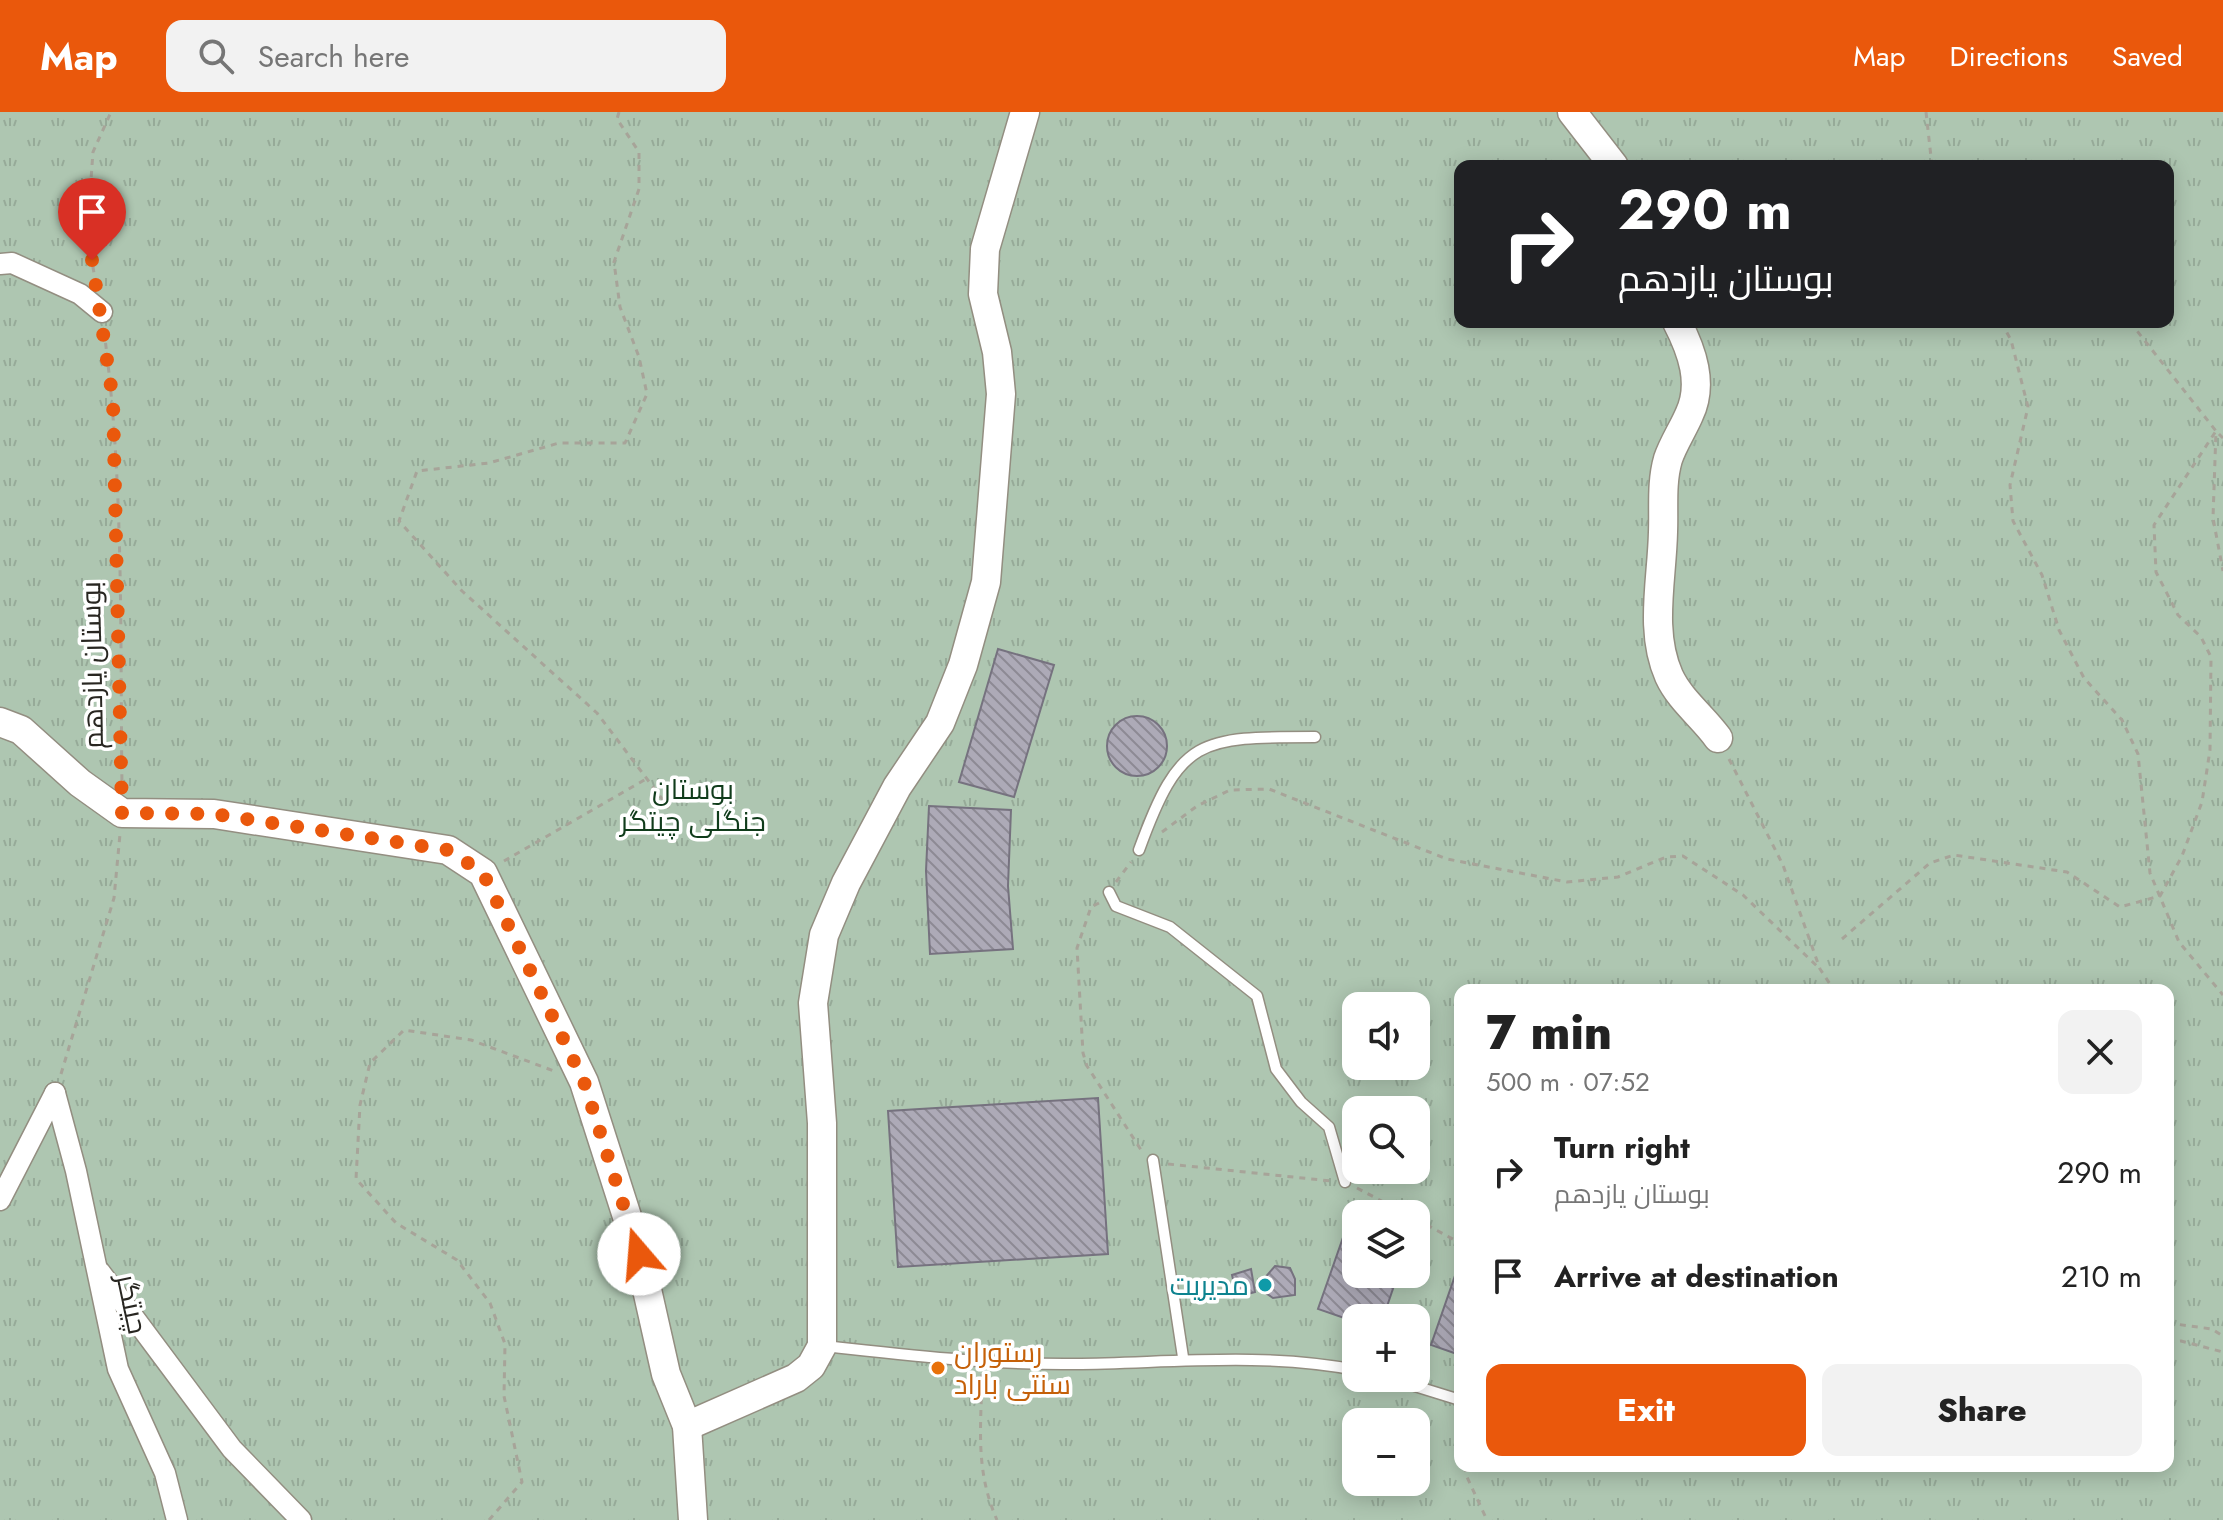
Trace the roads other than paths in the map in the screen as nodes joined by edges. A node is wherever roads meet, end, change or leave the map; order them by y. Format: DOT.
graph roads {
  1 [pos="1025,112"];
  2 [pos="1572,112"];
  3 [pos="1609,160"];
  4 [pos="0,264"];
  5 [pos="102,312"];
  6 [pos="1680,328"];
  7 [pos="0,722"];
  8 [pos="1315,737"];
  9 [pos="1718,738"];
  10 [pos="1139,850"];
  11 [pos="1109,892"];
  12 [pos="1153,1160"];
  13 [pos="1342,1172"];
  14 [pos="0,1200"];
  15 [pos="96,1266"];
  16 [pos="822,1346"];
  17 [pos="1183,1357"];
  18 [pos="1342,1367"];
  19 [pos="1430,1391"];
  20 [pos="1454,1398"];
  21 [pos="687,1426"];
  22 [pos="177,1520"];
  23 [pos="301,1520"];
  24 [pos="693,1520"];
  1 -- 16 [label="street"];
  2 -- 3 [label="street"];
  4 -- 5 [label="street"];
  6 -- 9 [label="street"];
  7 -- 21 [label="street"];
  8 -- 10 [label="lane"];
  11 -- 13 [label="lane"];
  12 -- 17 [label="lane"];
  14 -- 15 [label="street, چیتگر"];
  15 -- 22 [label="street, چیتگر"];
  15 -- 23 [label="street"];
  16 -- 17 [label="lane"];
  16 -- 21 [label="street"];
  17 -- 18 [label="lane"];
  19 -- 20 [label="lane"];
  21 -- 24 [label="street"];
}
